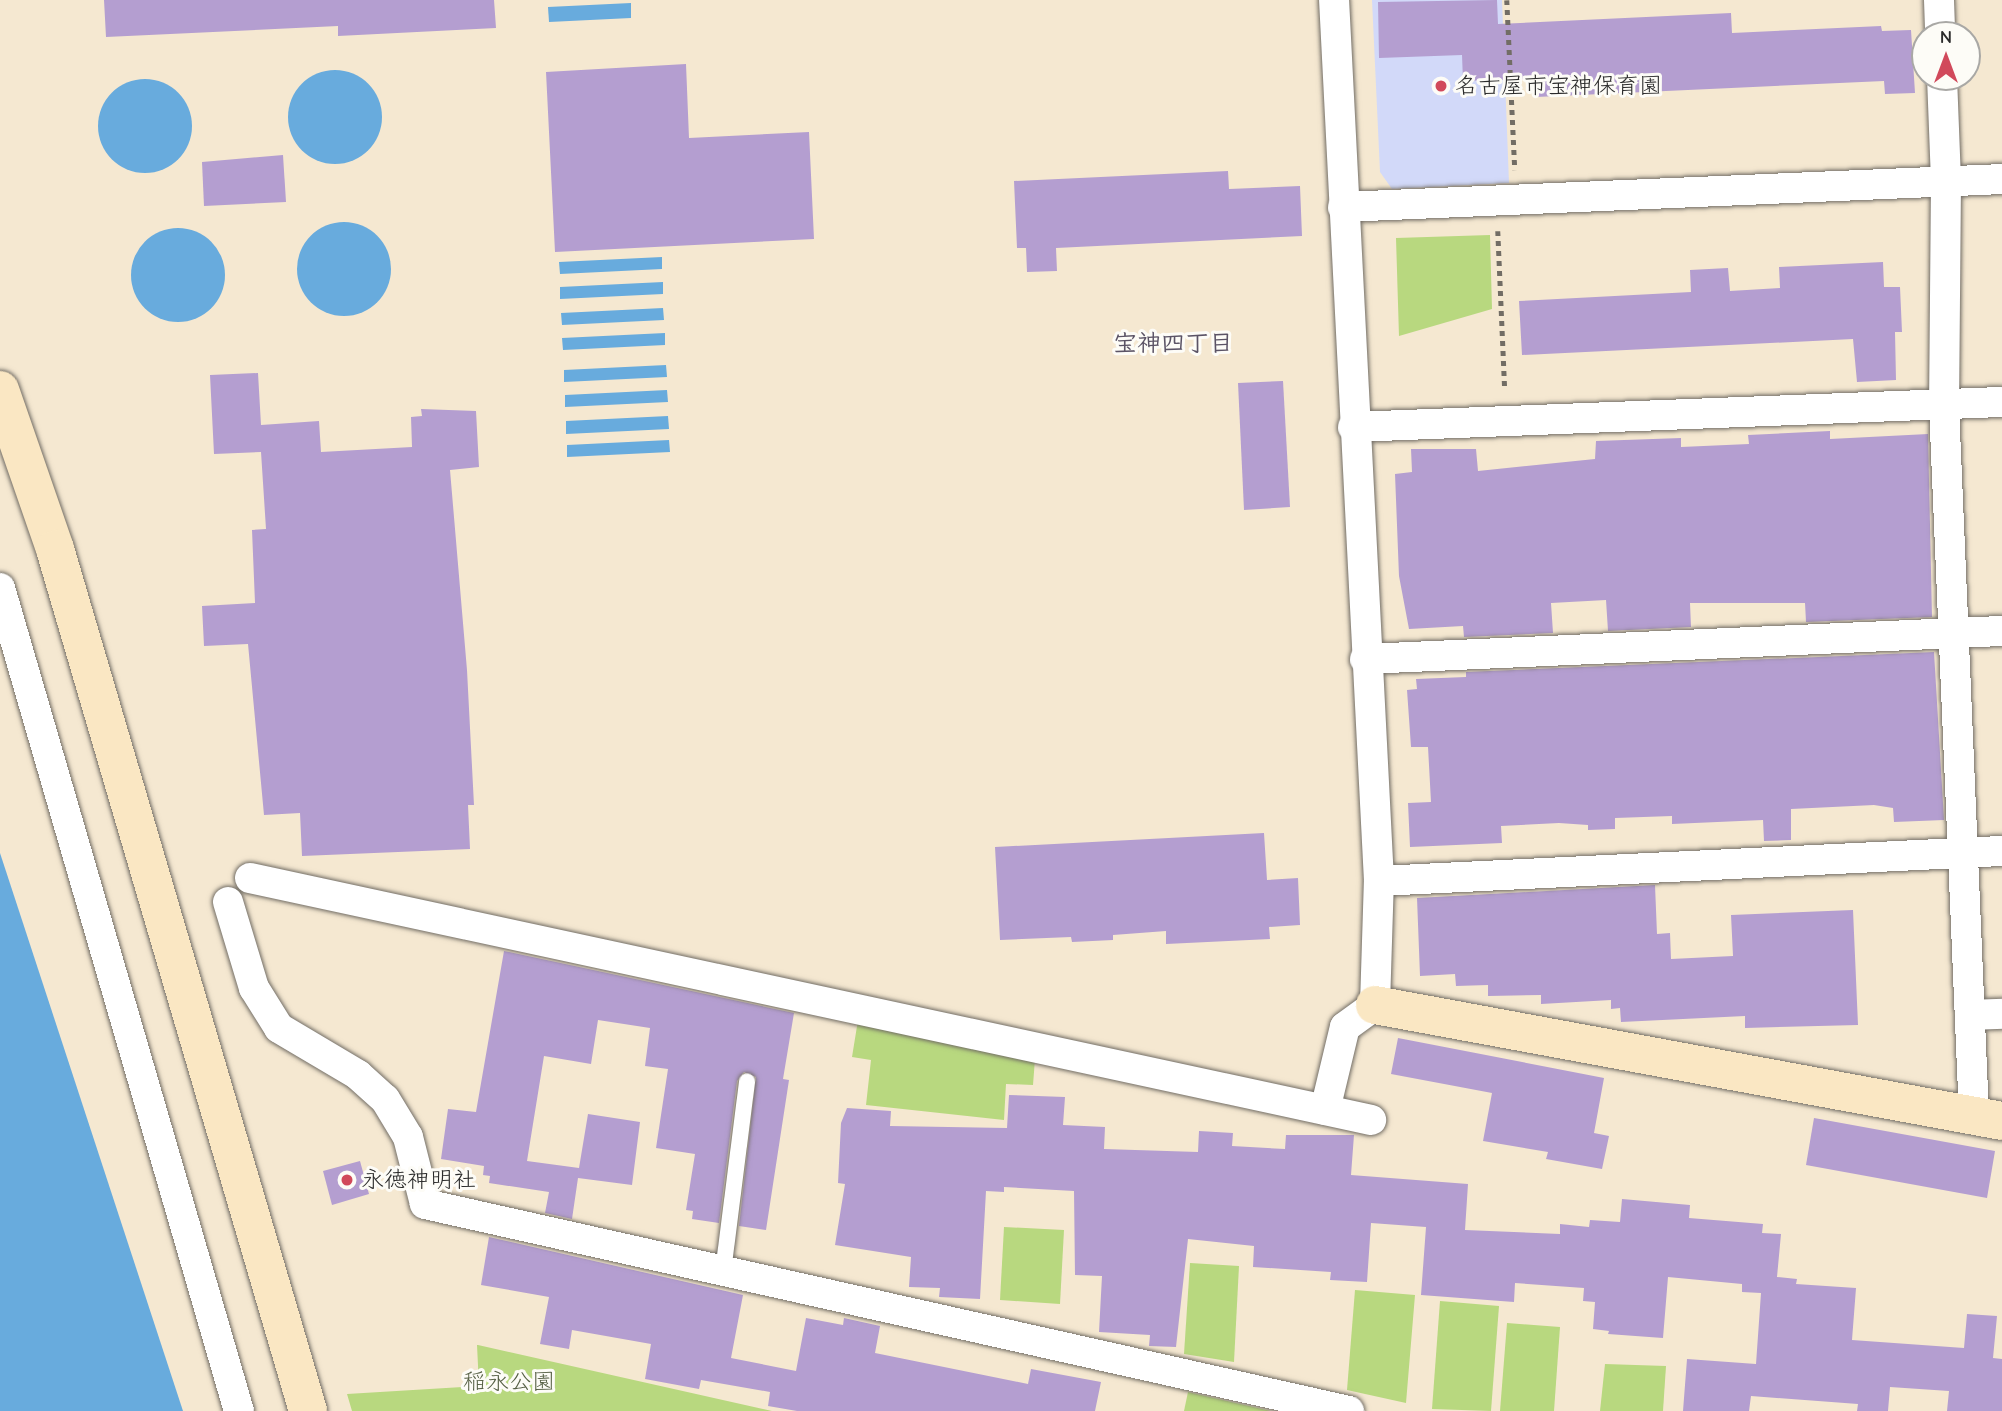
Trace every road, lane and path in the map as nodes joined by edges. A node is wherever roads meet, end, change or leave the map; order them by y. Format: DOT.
graph roads {
  1 [pos="1334,0"];
  2 [pos="1507,0"];
  3 [pos="1939,0"];
  4 [pos="1940,21"];
  5 [pos="1943,91"];
  6 [pos="2002,179"];
  7 [pos="1946,182"];
  8 [pos="1506,202"];
  9 [pos="1343,207"];
  10 [pos="0,390"];
  11 [pos="2002,402"];
  12 [pos="1944,407"];
  13 [pos="1507,422"];
  14 [pos="1353,427"];
  15 [pos="0,588"];
  16 [pos="2002,631"];
  17 [pos="1952,634"];
  18 [pos="1366,659"];
  19 [pos="2002,852"];
  20 [pos="1962,853"];
  21 [pos="250,878"];
  22 [pos="1379,881"];
  23 [pos="228,902"];
  24 [pos="1375,1005"];
  25 [pos="2002,1014"];
  26 [pos="1970,1015"];
  27 [pos="747,1082"];
  28 [pos="1325,1110"];
  29 [pos="1988,1118"];
  30 [pos="1371,1120"];
  31 [pos="723,1272"];
  32 [pos="239,1411"];
  33 [pos="308,1411"];
  34 [pos="1349,1411"];
  1 -- 9 [label="street"];
  2 -- 8 [label="path"];
  3 -- 4 [label="street"];
  5 -- 7 [label="street"];
  6 -- 7 [label="street"];
  7 -- 8 [label="street"];
  7 -- 12 [label="street"];
  8 -- 9 [label="street"];
  8 -- 13 [label="path"];
  9 -- 14 [label="street"];
  10 -- 33 [label="street"];
  11 -- 12 [label="street"];
  12 -- 13 [label="street"];
  12 -- 17 [label="street"];
  13 -- 14 [label="street"];
  14 -- 18 [label="street"];
  15 -- 32 [label="street"];
  16 -- 17 [label="street"];
  17 -- 18 [label="street"];
  17 -- 20 [label="street"];
  18 -- 22 [label="street"];
  19 -- 20 [label="street"];
  20 -- 22 [label="street"];
  20 -- 26 [label="street"];
  21 -- 28 [label="street"];
  22 -- 24 [label="street"];
  23 -- 31 [label="street"];
  24 -- 28 [label="street"];
  24 -- 29 [label="street"];
  25 -- 26 [label="street"];
  26 -- 29 [label="street"];
  27 -- 31 [label="lane"];
  28 -- 30 [label="street"];
  31 -- 34 [label="street"];
}
